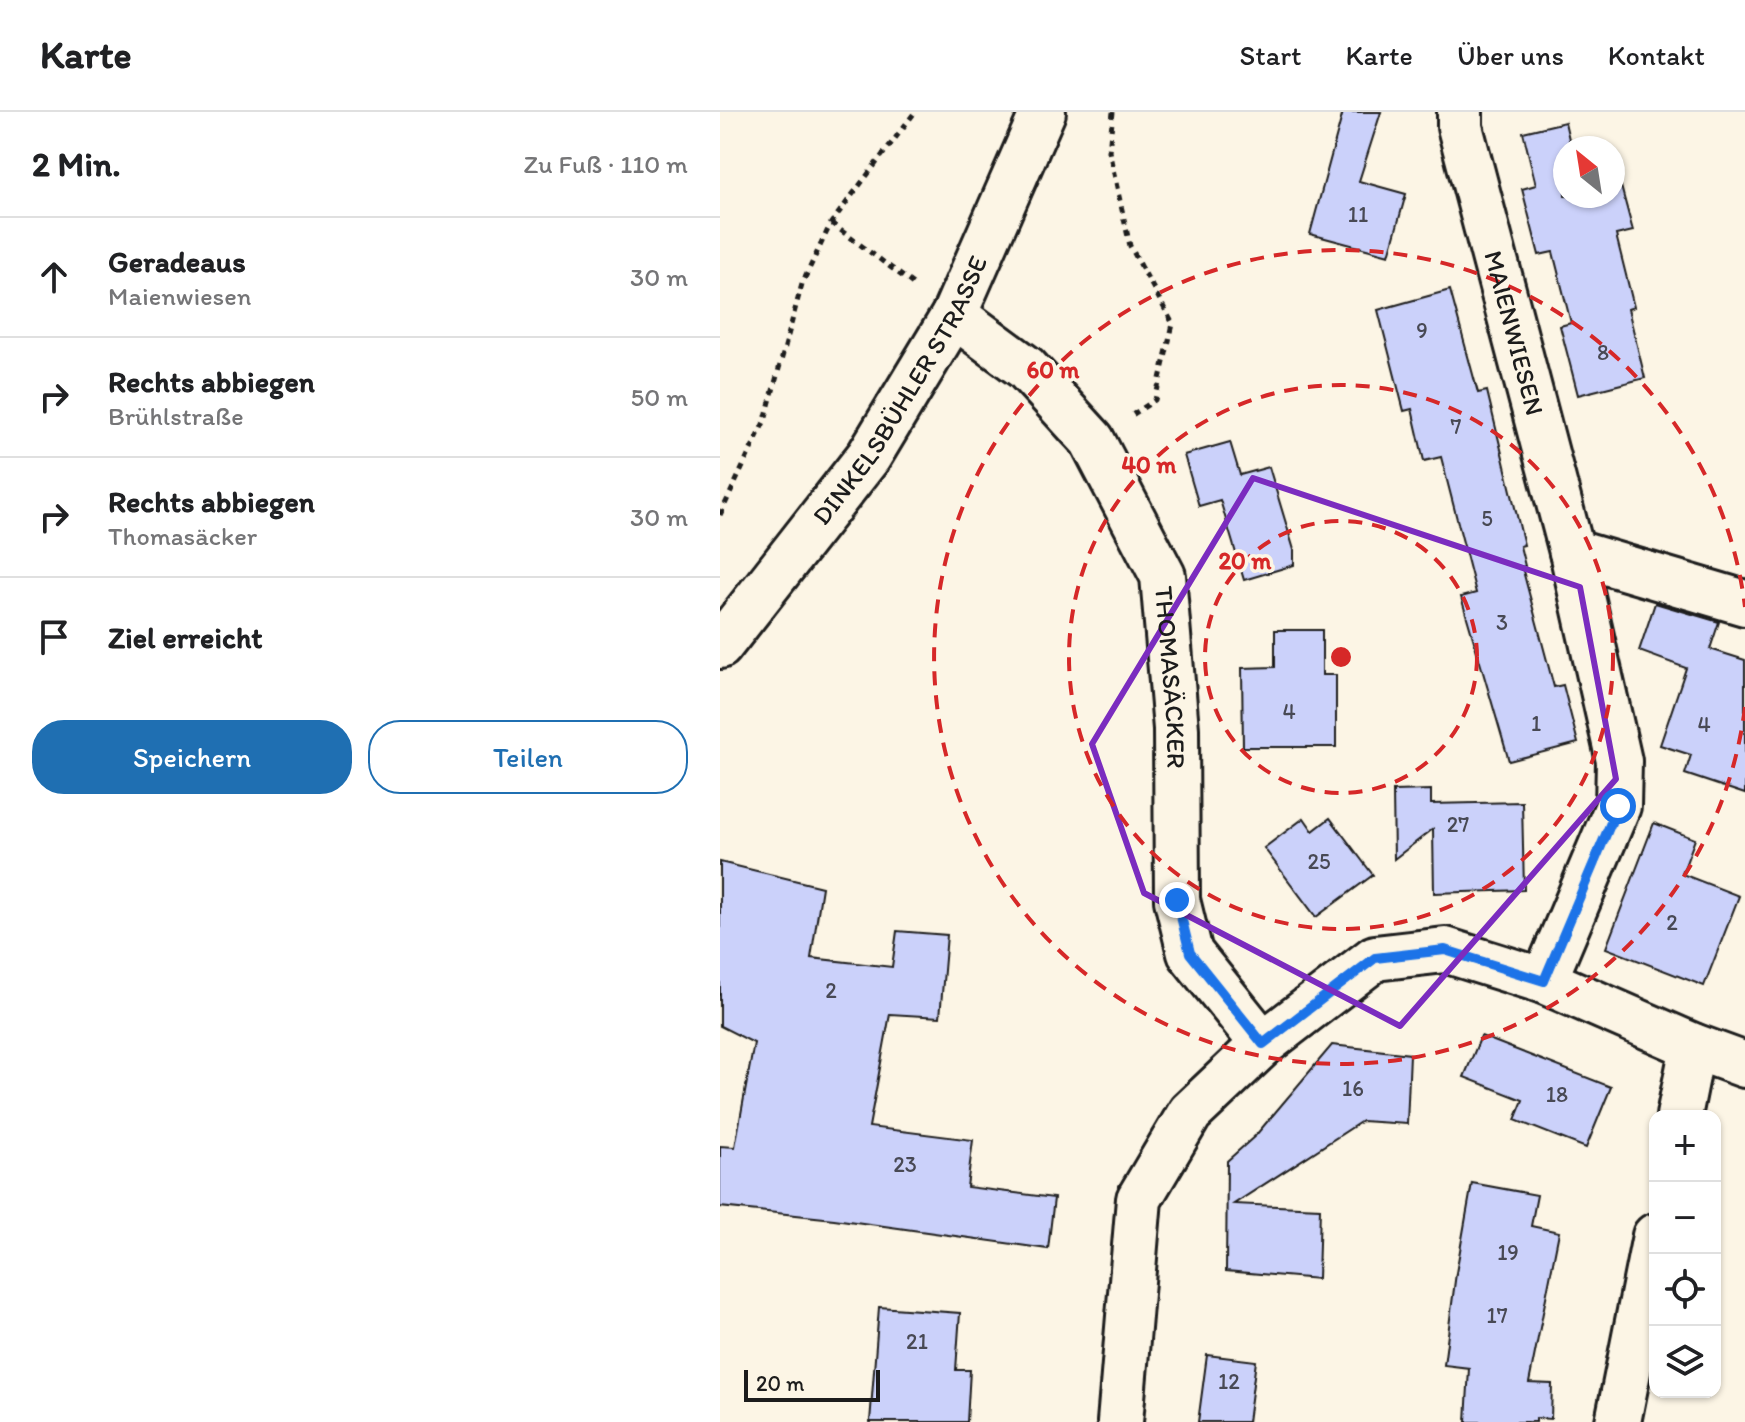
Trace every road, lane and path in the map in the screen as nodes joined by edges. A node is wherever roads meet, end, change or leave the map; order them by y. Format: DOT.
graph roads {
  1 [pos="915,112"];
  2 [pos="1043,112"];
  3 [pos="1113,112"];
  4 [pos="1460,112"];
  5 [pos="831,223"];
  6 [pos="954,315"];
  7 [pos="1092,440"];
  8 [pos="720,515"];
  9 [pos="1572,552"];
  10 [pos="1745,603"];
  11 [pos="720,646"];
  12 [pos="1544,981"];
  13 [pos="1263,1044"];
  14 [pos="1693,1046"];
  15 [pos="1745,1065"];
  16 [pos="1680,1110"];
  17 [pos="1651,1254"];
  18 [pos="1120,1422"];
  19 [pos="1618,1422"];
  1 -- 5 [label="path"];
  2 -- 6 [label="street, DINKELSBÜHLER STRASSE"];
  3 -- 7 [label="path"];
  4 -- 9 [label="street, MAIENWIESEN"];
  5 -- 6 [label="path"];
  5 -- 8 [label="path"];
  6 -- 7 [label="street, THOMASÄCKER"];
  6 -- 11 [label="street, DINKELSBÜHLER STRASSE"];
  7 -- 13 [label="street, THOMASÄCKER"];
  9 -- 10 [label="street"];
  9 -- 12 [label="street, MAIENWIESEN"];
  12 -- 13 [label="street"];
  12 -- 14 [label="street"];
  13 -- 18 [label="street"];
  14 -- 15 [label="street"];
  14 -- 16 [label="street"];
  17 -- 19 [label="street"];
}
